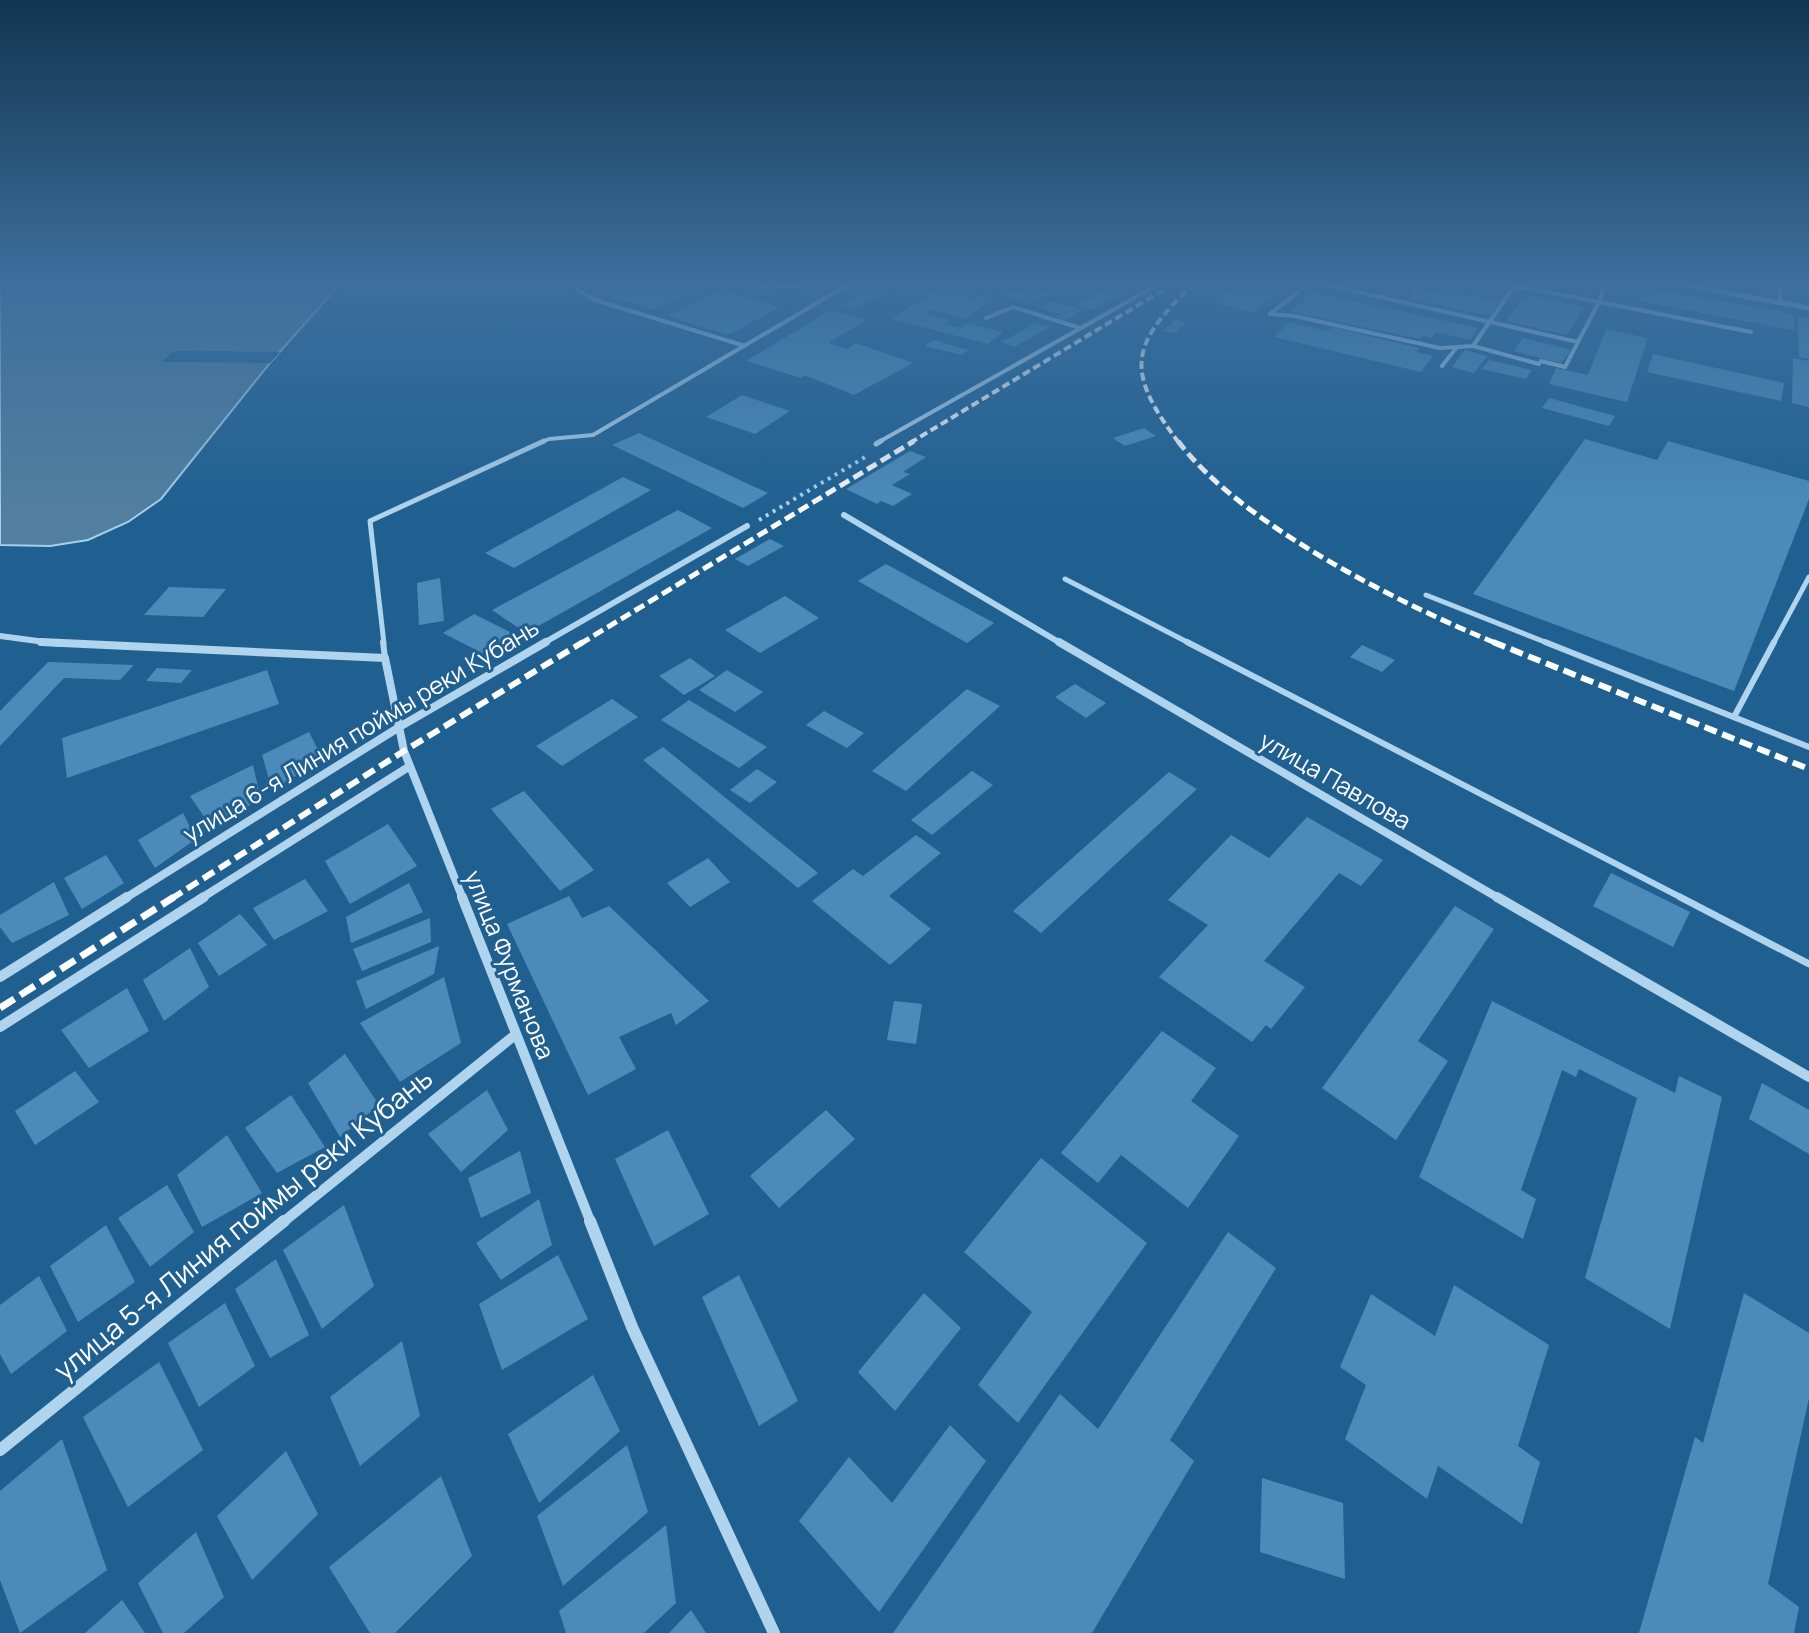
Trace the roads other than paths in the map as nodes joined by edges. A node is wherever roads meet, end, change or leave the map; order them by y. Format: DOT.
graph roads {
  1 [pos="721,360"];
  2 [pos="1023,360"];
  3 [pos="1447,360"];
  4 [pos="1525,360"];
  5 [pos="1569,360"];
  6 [pos="1442,366"];
  7 [pos="876,444"];
  8 [pos="844,515"];
  9 [pos="747,526"];
  10 [pos="1809,577"];
  11 [pos="1065,579"];
  12 [pos="1426,595"];
  13 [pos="0,636"];
  14 [pos="385,658"];
  15 [pos="1734,717"];
  16 [pos="401,726"];
  17 [pos="1809,747"];
  18 [pos="410,766"];
  19 [pos="1809,964"];
  20 [pos="0,977"];
  21 [pos="0,1027"];
  22 [pos="515,1035"];
  23 [pos="1809,1077"];
  24 [pos="0,1450"];
  25 [pos="774,1633"];
  1 -- 14 [label="lane"];
  2 -- 7 [label="lane"];
  3 -- 6 [label="lane"];
  4 -- 5 [label="lane"];
  8 -- 23 [label="street, улица Павлова"];
  9 -- 16 [label="street, улица 6-я Линия поймы реки Кубань"];
  10 -- 15 [label="lane"];
  11 -- 19 [label="lane"];
  12 -- 15 [label="lane"];
  13 -- 14 [label="street"];
  14 -- 16 [label="street, улица Фурманова"];
  15 -- 17 [label="lane"];
  16 -- 18 [label="street, улица Фурманова"];
  16 -- 20 [label="street, улица 6-я Линия поймы реки Кубань"];
  18 -- 21 [label="street"];
  18 -- 22 [label="street, улица Фурманова"];
  22 -- 24 [label="street, улица 5-я Линия поймы реки Кубань"];
  22 -- 25 [label="street, улица Фурманова"];
}
